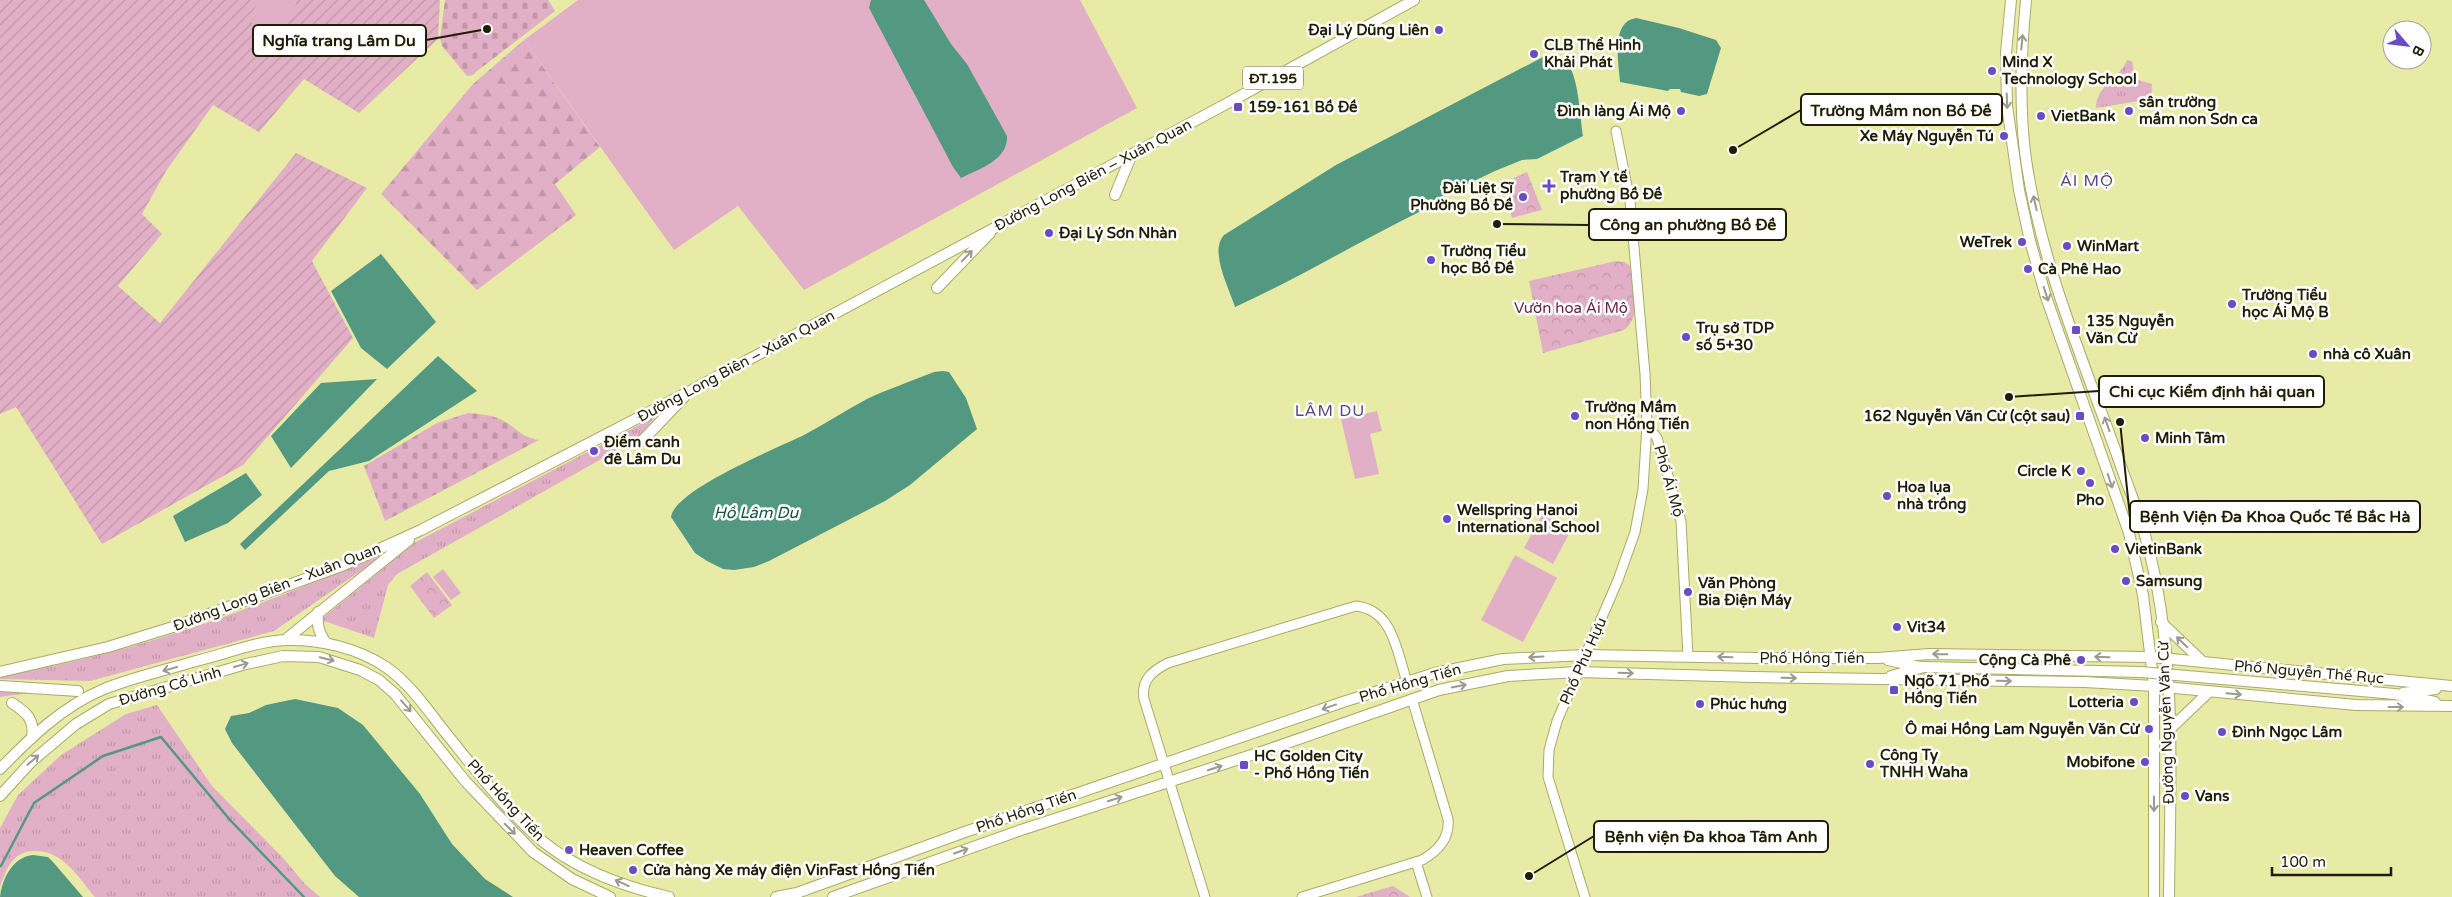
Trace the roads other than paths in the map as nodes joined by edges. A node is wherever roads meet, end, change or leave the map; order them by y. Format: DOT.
graph roads {
  1 [pos="1414,0"];
  2 [pos="2011,0"];
  3 [pos="2026,0"];
  4 [pos="1616,131"];
  5 [pos="1132,154"];
  6 [pos="1115,195"];
  7 [pos="998,225"];
  8 [pos="2043,237"];
  9 [pos="2030,241"];
  10 [pos="937,288"];
  11 [pos="690,391"];
  12 [pos="1647,425"];
  13 [pos="642,441"];
  14 [pos="421,530"];
  15 [pos="318,612"];
  16 [pos="2161,622"];
  17 [pos="285,640"];
  18 [pos="326,643"];
  19 [pos="1585,655"];
  20 [pos="1688,656"];
  21 [pos="1878,658"];
  22 [pos="2151,658"];
  23 [pos="2166,659"];
  24 [pos="373,660"];
  25 [pos="2203,662"];
  26 [pos="1924,668"];
  27 [pos="0,672"];
  28 [pos="1578,672"];
  29 [pos="369,673"];
  30 [pos="1878,679"];
  31 [pos="1407,682"];
  32 [pos="0,686"];
  33 [pos="2154,686"];
  34 [pos="2168,687"];
  35 [pos="2452,687"];
  36 [pos="78,691"];
  37 [pos="2210,691"];
  38 [pos="2395,694"];
  39 [pos="1412,699"];
  40 [pos="12,703"];
  41 [pos="2452,706"];
  42 [pos="2169,730"];
  43 [pos="32,738"];
  44 [pos="1164,764"];
  45 [pos="0,770"];
  46 [pos="1168,783"];
  47 [pos="0,796"];
  48 [pos="1416,862"];
  49 [pos="610,897"];
  50 [pos="668,897"];
  51 [pos="776,897"];
  52 [pos="833,897"];
  53 [pos="1205,897"];
  54 [pos="1302,897"];
  55 [pos="1427,897"];
  56 [pos="1585,897"];
  57 [pos="2154,897"];
  58 [pos="2169,897"];
  1 -- 5 [label="main road, Đường Long Biên – Xuân Quan / ĐT.195"];
  2 -- 9 [label="main road, Đường Nguyễn Văn Cừ, one-way"];
  8 -- 3 [label="main road, Đường Nguyễn Văn Cừ, one-way"];
  4 -- 12 [label="street"];
  5 -- 6 [label="main road"];
  5 -- 7 [label="main road, Đường Long Biên – Xuân Quan / ĐT.195"];
  10 -- 7 [label="main road, one-way"];
  7 -- 11 [label="main road, Đường Long Biên – Xuân Quan"];
  8 -- 9 [label="main road"];
  16 -- 8 [label="main road, Đường Nguyễn Văn Cừ, one-way"];
  9 -- 22 [label="main road, Đường Nguyễn Văn Cừ, one-way"];
  11 -- 13 [label="main road"];
  11 -- 14 [label="main road, Đường Long Biên – Xuân Quan"];
  12 -- 19 [label="street, Phố Phú Hựu"];
  12 -- 20 [label="street, Phố Ái Mộ"];
  14 -- 15 [label="main road"];
  14 -- 27 [label="main road, Đường Long Biên – Xuân Quan"];
  15 -- 17 [label="main road"];
  15 -- 18 [label="main road"];
  16 -- 23 [label="main road, Đường Nguyễn Văn Cừ"];
  25 -- 16 [label="main road, one-way"];
  17 -- 18 [label="main road, Đường Cổ Linh"];
  17 -- 43 [label="main road, Đường Cổ Linh, one-way"];
  18 -- 24 [label="main road, Đường Cổ Linh"];
  19 -- 20 [label="main road, Phố Hồng Tiến"];
  19 -- 28 [label="street, Phố Phú Hựu"];
  19 -- 31 [label="main road, Phố Hồng Tiến, one-way"];
  21 -- 20 [label="main road, Phố Hồng Tiến, one-way"];
  22 -- 21 [label="main road, Phố Hồng Tiến, one-way"];
  21 -- 26 [label="main road"];
  22 -- 23 [label="main road, Phố Hồng Tiến"];
  22 -- 33 [label="main road, Đường Nguyễn Văn Cừ"];
  23 -- 25 [label="main road, Phố Nguyễn Thế Rục"];
  23 -- 34 [label="main road, Đường Nguyễn Văn Cừ"];
  50 -- 24 [label="main road, Phố Hồng Tiến, one-way"];
  25 -- 35 [label="main road, Phố Nguyễn Thế Rục"];
  26 -- 30 [label="main road"];
  26 -- 38 [label="main road, bridge"];
  28 -- 30 [label="main road, Phố Hồng Tiến, one-way"];
  39 -- 28 [label="main road, Phố Hồng Tiến, one-way"];
  28 -- 56 [label="street, Phố Phú Hựu"];
  47 -- 29 [label="main road, Đường Cổ Linh, one-way"];
  29 -- 49 [label="main road, Phố Hồng Tiến, one-way"];
  30 -- 33 [label="main road, Phố Hồng Tiến, one-way"];
  31 -- 44 [label="main road, Phố Hồng Tiến, one-way"];
  31 -- 44 [label="street"];
  32 -- 36 [label="main road"];
  33 -- 34 [label="main road, Phố Hồng Tiến"];
  33 -- 57 [label="main road, Đường Nguyễn Văn Cừ, one-way"];
  34 -- 37 [label="main road, Phố Nguyễn Thế Rục"];
  34 -- 42 [label="main road, Đường Nguyễn Văn Cừ"];
  35 -- 38 [label="main road"];
  37 -- 41 [label="main road, Phố Nguyễn Thế Rục, one-way"];
  37 -- 42 [label="main road"];
  38 -- 41 [label="main road"];
  46 -- 39 [label="main road, Phố Hồng Tiến, one-way"];
  39 -- 48 [label="street"];
  40 -- 43 [label="main road"];
  42 -- 58 [label="main road, Đường Nguyễn Văn Cừ"];
  43 -- 45 [label="main road, Đường Cổ Linh"];
  44 -- 46 [label="street"];
  44 -- 51 [label="main road, Phố Hồng Tiến"];
  52 -- 46 [label="main road, Phố Hồng Tiến, one-way"];
  46 -- 53 [label="street"];
  48 -- 54 [label="street"];
  48 -- 55 [label="street"];
}
